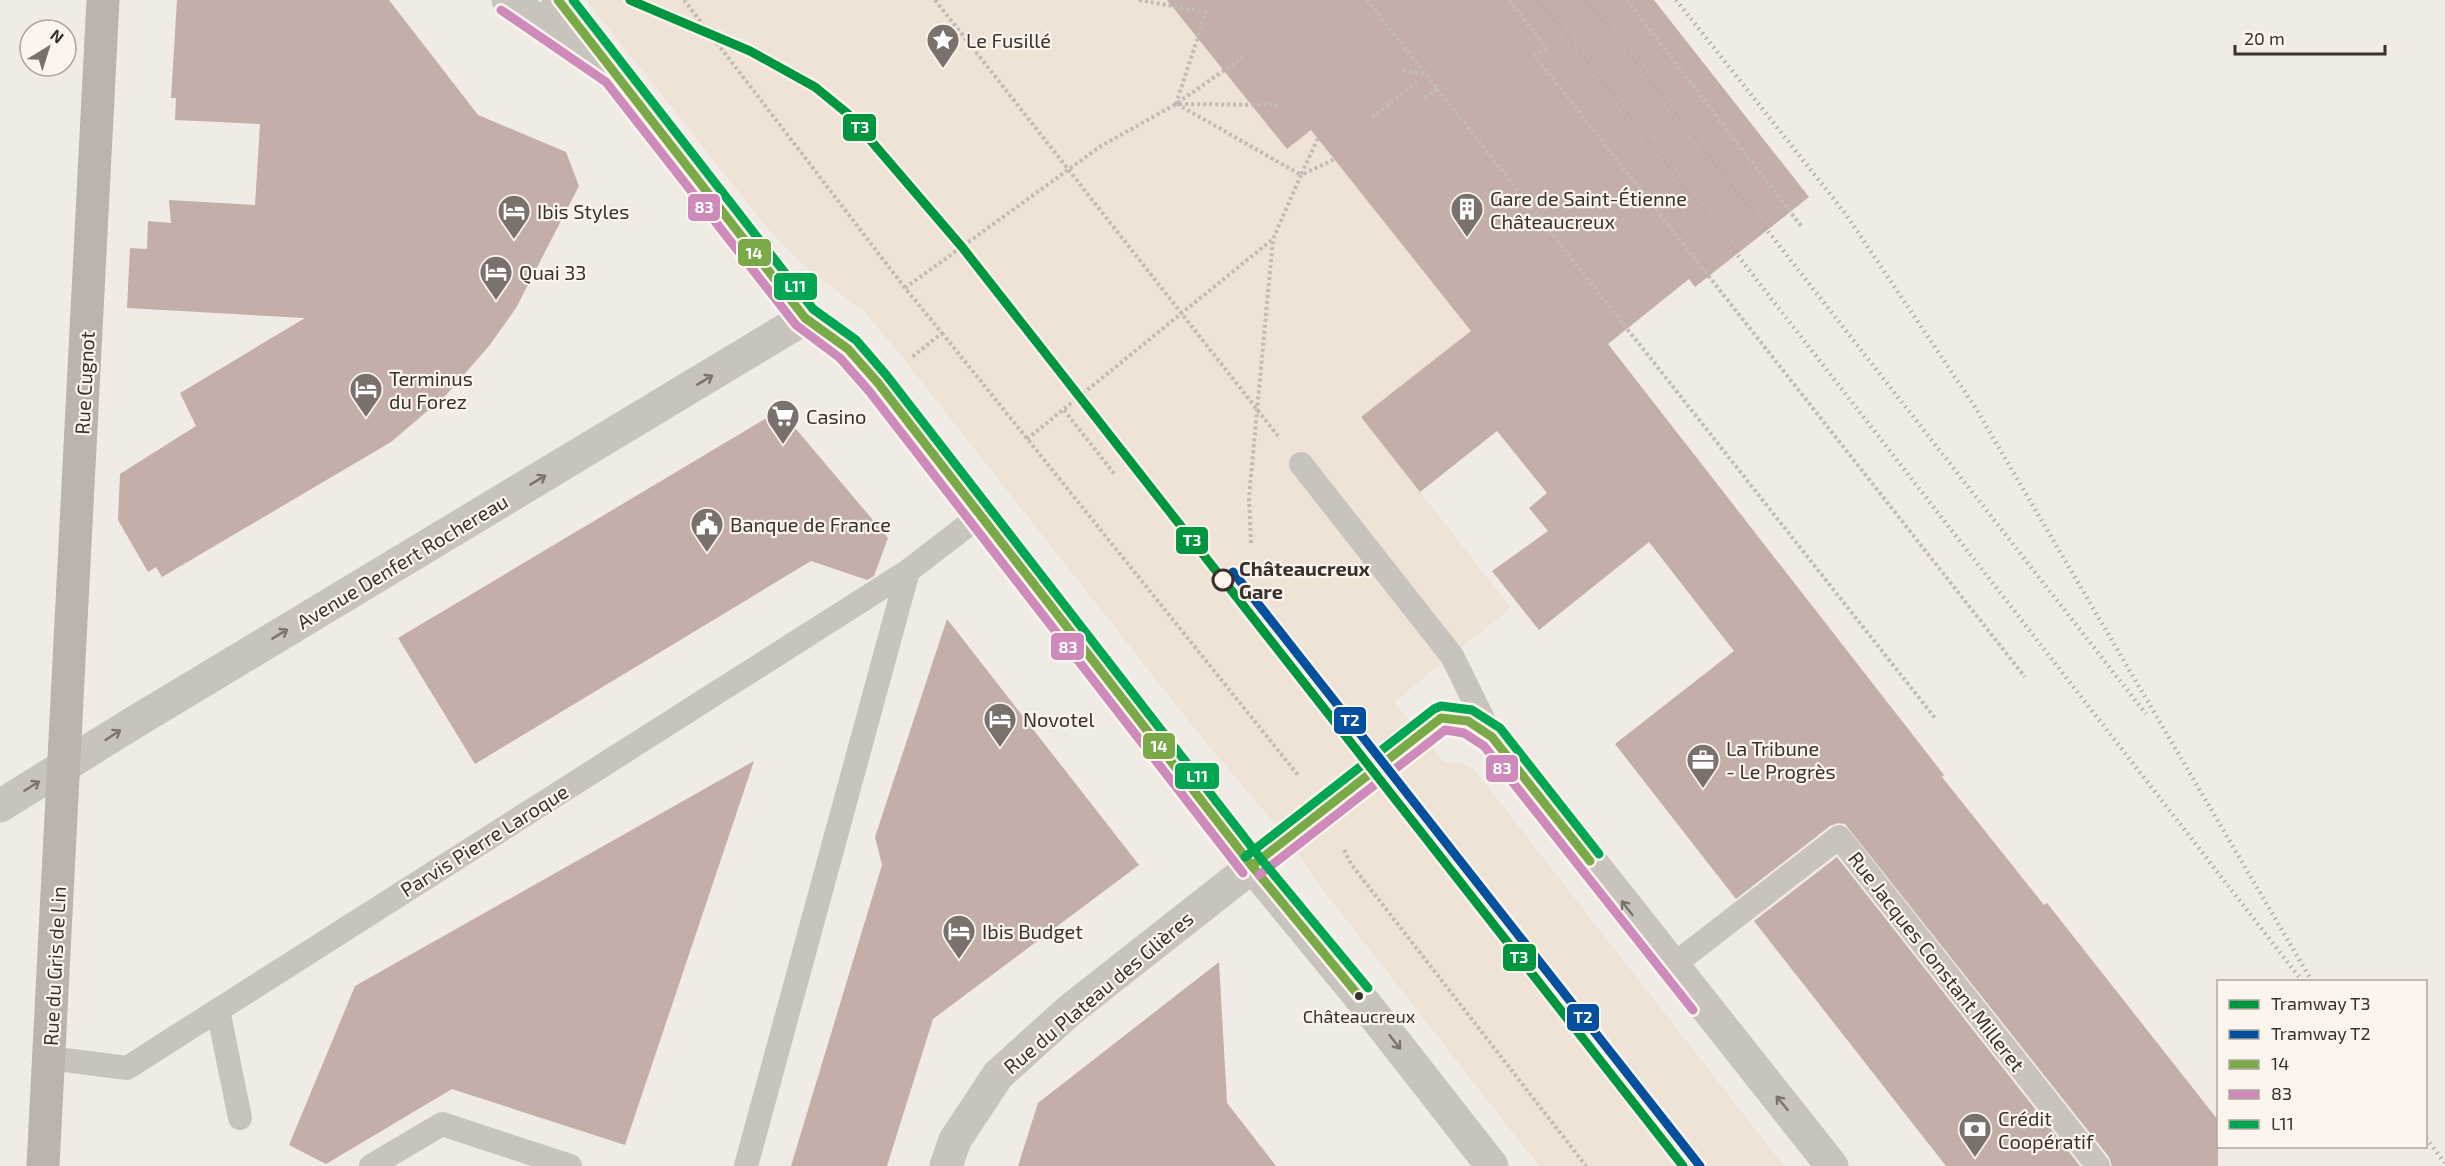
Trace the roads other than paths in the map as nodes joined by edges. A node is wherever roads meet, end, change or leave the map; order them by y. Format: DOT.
graph roads {
  1 [pos="103,0"];
  2 [pos="508,0"];
  3 [pos="558,0"];
  4 [pos="614,73"];
  5 [pos="805,318"];
  6 [pos="1301,464"];
  7 [pos="982,514"];
  8 [pos="908,571"];
  9 [pos="1492,737"];
  10 [pos="64,766"];
  11 [pos="0,806"];
  12 [pos="1252,866"];
  13 [pos="1672,966"];
  14 [pos="218,1010"];
  15 [pos="49,1059"];
  16 [pos="240,1118"];
  17 [pos="43,1166"];
  18 [pos="370,1166"];
  19 [pos="570,1166"];
  20 [pos="746,1166"];
  21 [pos="946,1166"];
  22 [pos="1492,1166"];
  23 [pos="1832,1166"];
  24 [pos="2098,1166"];
  1 -- 10 [label="main road, Rue Cugnot"];
  2 -- 4 [label="street"];
  3 -- 4 [label="street"];
  4 -- 5 [label="street"];
  5 -- 7 [label="street"];
  10 -- 5 [label="street, Avenue Denfert Rochereau, one-way"];
  6 -- 9 [label="lane"];
  7 -- 8 [label="lane, Parvis Pierre Laroque"];
  7 -- 12 [label="street"];
  8 -- 14 [label="lane, Parvis Pierre Laroque"];
  8 -- 20 [label="lane"];
  9 -- 12 [label="street, Rue du Plateau des Glières"];
  13 -- 9 [label="street, one-way"];
  11 -- 10 [label="street, Avenue Denfert Rochereau, one-way"];
  10 -- 15 [label="main road, Rue du Gris de Lin"];
  12 -- 21 [label="street, Rue du Plateau des Glières"];
  12 -- 22 [label="street, one-way"];
  23 -- 13 [label="street, one-way"];
  13 -- 24 [label="lane, Rue Jacques Constant Milleret"];
  14 -- 15 [label="lane, Parvis Pierre Laroque"];
  14 -- 16 [label="lane"];
  15 -- 17 [label="main road, Rue du Gris de Lin"];
  18 -- 19 [label="lane"];
}
